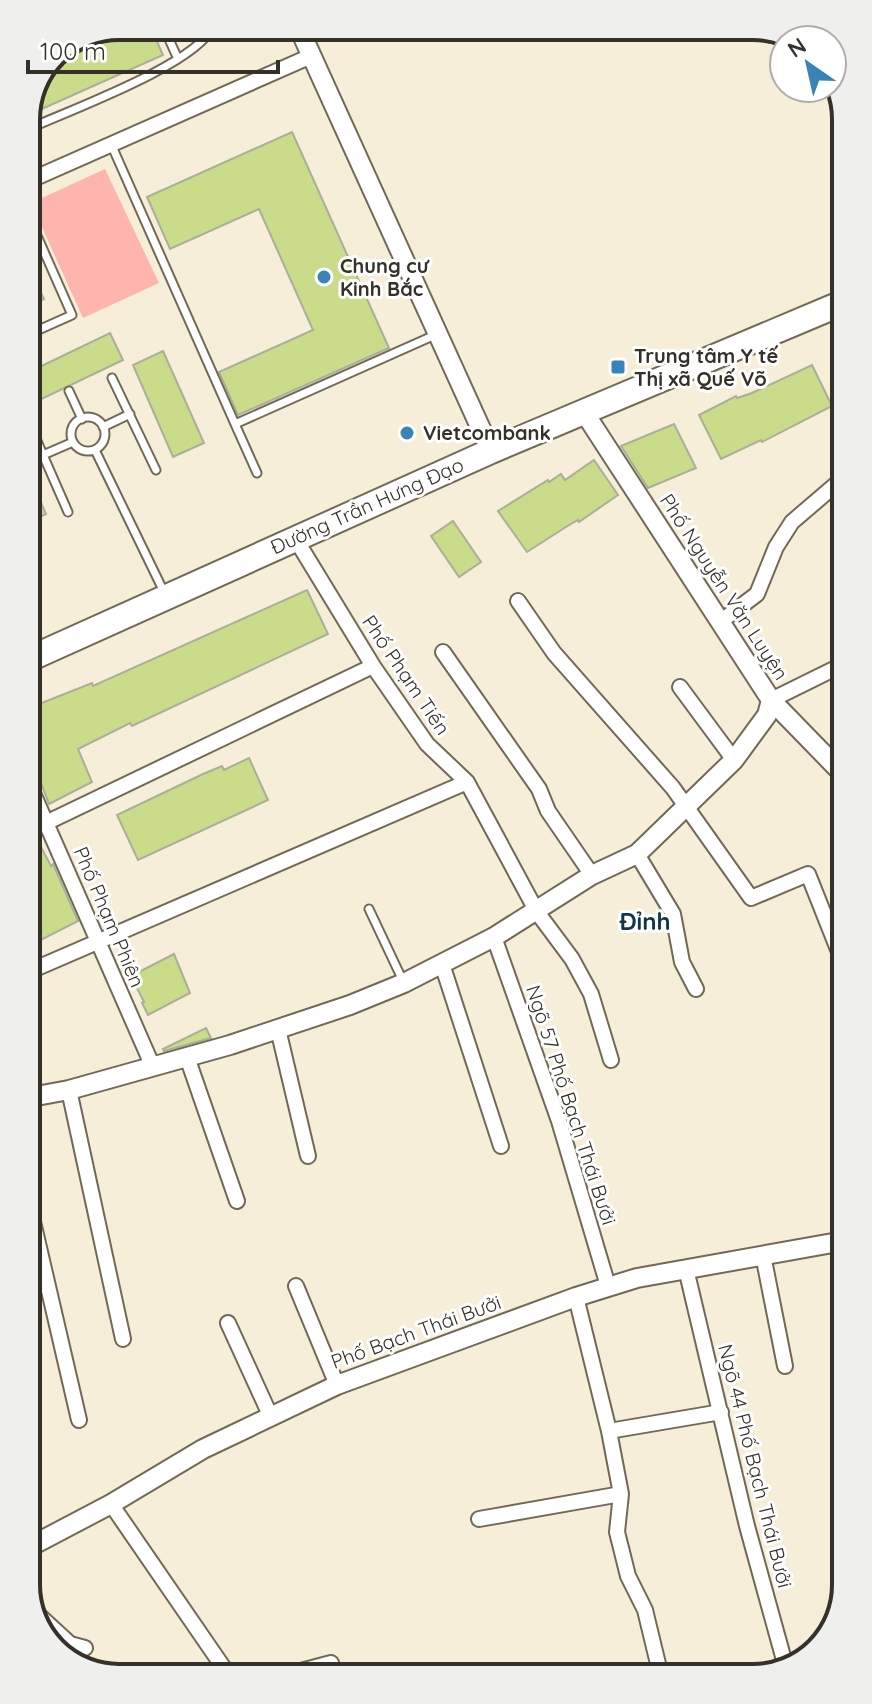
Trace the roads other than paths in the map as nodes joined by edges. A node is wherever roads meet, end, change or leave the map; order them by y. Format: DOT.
graph roads {
  1 [pos="169,40"];
  2 [pos="202,40"];
  3 [pos="304,40"];
  4 [pos="311,56"];
  5 [pos="178,59"];
  6 [pos="40,123"];
  7 [pos="111,144"];
  8 [pos="40,176"];
  9 [pos="40,242"];
  10 [pos="832,307"];
  11 [pos="40,329"];
  12 [pos="437,335"];
  13 [pos="112,378"];
  14 [pos="69,391"];
  15 [pos="584,412"];
  16 [pos="130,414"];
  17 [pos="82,419"];
  18 [pos="235,424"];
  19 [pos="103,427"];
  20 [pos="73,442"];
  21 [pos="40,448"];
  22 [pos="95,450"];
  23 [pos="491,451"];
  24 [pos="43,455"];
  25 [pos="156,470"];
  26 [pos="257,473"];
  27 [pos="832,488"];
  28 [pos="68,512"];
  29 [pos="295,538"];
  30 [pos="166,598"];
  31 [pos="518,601"];
  32 [pos="720,622"];
  33 [pos="40,652"];
  34 [pos="443,652"];
  35 [pos="373,666"];
  36 [pos="832,670"];
  37 [pos="680,687"];
  38 [pos="771,700"];
  39 [pos="734,760"];
  40 [pos="832,763"];
  41 [pos="467,782"];
  42 [pos="686,805"];
  43 [pos="40,808"];
  44 [pos="47,823"];
  45 [pos="40,826"];
  46 [pos="637,854"];
  47 [pos="592,875"];
  48 [pos="369,909"];
  49 [pos="537,912"];
  50 [pos="832,934"];
  51 [pos="494,937"];
  52 [pos="97,942"];
  53 [pos="442,964"];
  54 [pos="40,967"];
  55 [pos="404,983"];
  56 [pos="696,989"];
  57 [pos="278,1029"];
  58 [pos="187,1057"];
  59 [pos="611,1060"];
  60 [pos="153,1067"];
  61 [pos="69,1090"];
  62 [pos="40,1095"];
  63 [pos="501,1146"];
  64 [pos="308,1156"];
  65 [pos="237,1201"];
  66 [pos="832,1243"];
  67 [pos="40,1252"];
  68 [pos="763,1255"];
  69 [pos="686,1269"];
  70 [pos="296,1286"];
  71 [pos="608,1286"];
  72 [pos="576,1297"];
  73 [pos="228,1323"];
  74 [pos="123,1339"];
  75 [pos="785,1366"];
  76 [pos="337,1385"];
  77 [pos="721,1412"];
  78 [pos="270,1415"];
  79 [pos="79,1420"];
  80 [pos="609,1431"];
  81 [pos="621,1494"];
  82 [pos="111,1504"];
  83 [pos="479,1519"];
  84 [pos="40,1541"];
  85 [pos="54,1629"];
  86 [pos="85,1648"];
  87 [pos="783,1658"];
  88 [pos="221,1664"];
  89 [pos="658,1664"];
  1 -- 5 [label="lane"];
  2 -- 5 [label="lane"];
  3 -- 4 [label="street"];
  4 -- 7 [label="street"];
  4 -- 12 [label="street"];
  5 -- 6 [label="lane"];
  7 -- 8 [label="street"];
  7 -- 18 [label="lane"];
  9 -- 11 [label="lane"];
  10 -- 15 [label="highway, Đường Trần Hưng Đạo"];
  12 -- 18 [label="lane"];
  12 -- 23 [label="street"];
  13 -- 16 [label="lane"];
  14 -- 17 [label="lane"];
  15 -- 23 [label="highway, Đường Trần Hưng Đạo"];
  15 -- 32 [label="street, Phố Nguyễn Văn Luyện"];
  16 -- 19 [label="lane"];
  16 -- 25 [label="lane"];
  17 -- 19 [label="lane"];
  17 -- 20 [label="lane"];
  18 -- 26 [label="lane"];
  19 -- 22 [label="lane"];
  20 -- 22 [label="lane"];
  20 -- 24 [label="lane"];
  21 -- 24 [label="lane"];
  22 -- 30 [label="lane"];
  23 -- 29 [label="highway, Đường Trần Hưng Đạo"];
  24 -- 28 [label="lane"];
  27 -- 32 [label="street"];
  29 -- 30 [label="highway, Đường Trần Hưng Đạo"];
  29 -- 35 [label="street, Phố Phạm Tiến"];
  30 -- 33 [label="highway, Đường Trần Hưng Đạo"];
  31 -- 42 [label="street"];
  32 -- 38 [label="street, Phố Nguyễn Văn Luyện"];
  34 -- 47 [label="street"];
  35 -- 41 [label="street, Phố Phạm Tiến"];
  35 -- 44 [label="street"];
  36 -- 38 [label="street"];
  37 -- 39 [label="street"];
  38 -- 39 [label="street"];
  38 -- 40 [label="street, Phố Nguyễn Văn Luyện"];
  39 -- 42 [label="street"];
  41 -- 49 [label="street, Phố Phạm Tiến"];
  41 -- 52 [label="street"];
  42 -- 46 [label="street"];
  42 -- 50 [label="street"];
  43 -- 44 [label="street, Phố Phạm Phiên"];
  44 -- 45 [label="street"];
  44 -- 52 [label="street, Phố Phạm Phiên"];
  46 -- 47 [label="street"];
  46 -- 56 [label="street"];
  47 -- 49 [label="street"];
  48 -- 55 [label="lane"];
  49 -- 51 [label="street"];
  49 -- 59 [label="street, Phố Phạm Tiến"];
  51 -- 53 [label="street"];
  51 -- 71 [label="street, Ngõ 57 Phố Bạch Thái Bưởi"];
  52 -- 54 [label="street"];
  52 -- 60 [label="street, Phố Phạm Phiên"];
  53 -- 55 [label="street"];
  53 -- 63 [label="street"];
  55 -- 57 [label="street"];
  57 -- 58 [label="street"];
  57 -- 64 [label="street"];
  58 -- 60 [label="street"];
  58 -- 65 [label="street"];
  60 -- 61 [label="street"];
  61 -- 62 [label="street"];
  61 -- 74 [label="street"];
  66 -- 68 [label="street, Phố Bạch Thái Bưởi"];
  67 -- 79 [label="street"];
  68 -- 69 [label="street, Phố Bạch Thái Bưởi"];
  68 -- 75 [label="street"];
  69 -- 71 [label="street, Phố Bạch Thái Bưởi"];
  69 -- 77 [label="street, Ngõ 44 Phố Bạch Thái Bưởi"];
  70 -- 76 [label="street"];
  71 -- 72 [label="street, Phố Bạch Thái Bưởi"];
  72 -- 76 [label="street, Phố Bạch Thái Bưởi"];
  72 -- 80 [label="street"];
  73 -- 78 [label="street"];
  76 -- 78 [label="street, Phố Bạch Thái Bưởi"];
  77 -- 80 [label="street"];
  77 -- 87 [label="street, Ngõ 44 Phố Bạch Thái Bưởi"];
  78 -- 82 [label="street, Phố Bạch Thái Bưởi"];
  80 -- 81 [label="street"];
  81 -- 83 [label="street"];
  81 -- 89 [label="street"];
  82 -- 84 [label="street, Phố Bạch Thái Bưởi"];
  82 -- 88 [label="street"];
  85 -- 86 [label="street"];
}
